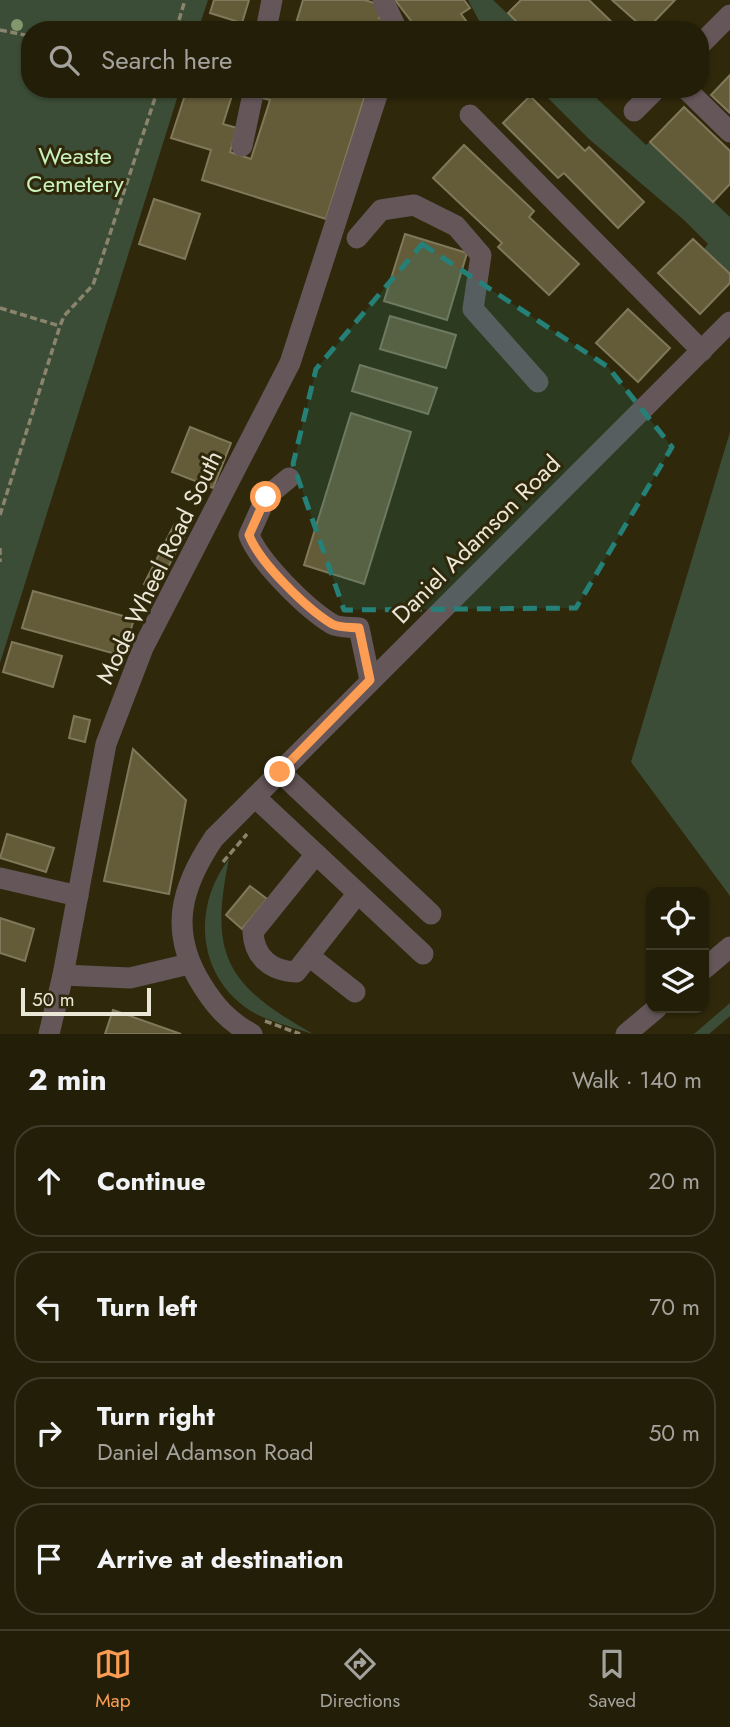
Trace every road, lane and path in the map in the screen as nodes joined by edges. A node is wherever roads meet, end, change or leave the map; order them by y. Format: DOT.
graph roads {
  1 [pos="186,0"];
  2 [pos="272,0"];
  3 [pos="383,0"];
  4 [pos="730,15"];
  5 [pos="179,21"];
  6 [pos="268,21"];
  7 [pos="393,21"];
  8 [pos="0,30"];
  9 [pos="21,34"];
  10 [pos="709,36"];
  11 [pos="155,98"];
  12 [pos="252,98"];
  13 [pos="376,98"];
  14 [pos="647,98"];
  15 [pos="695,98"];
  16 [pos="634,111"];
  17 [pos="470,115"];
  18 [pos="730,132"];
  19 [pos="242,146"];
  20 [pos="357,238"];
  21 [pos="0,308"];
  22 [pos="730,322"];
  23 [pos="60,326"];
  24 [pos="702,351"];
  25 [pos="538,382"];
  26 [pos="289,478"];
  27 [pos="0,515"];
  28 [pos="0,548"];
  29 [pos="0,562"];
  30 [pos="370,680"];
  31 [pos="280,772"];
  32 [pos="262,804"];
  33 [pos="316,854"];
  34 [pos="221,865"];
  35 [pos="0,878"];
  36 [pos="358,893"];
  37 [pos="78,896"];
  38 [pos="431,914"];
  39 [pos="730,947"];
  40 [pos="423,954"];
  41 [pos="309,956"];
  42 [pos="189,964"];
  43 [pos="709,965"];
  44 [pos="63,975"];
  45 [pos="355,992"];
  46 [pos="651,1013"];
  47 [pos="256,1026"];
  48 [pos="50,1030"];
  49 [pos="300,1034"];
  50 [pos="626,1034"];
  1 -- 5 [label="path"];
  2 -- 6 [label="street"];
  3 -- 7 [label="street"];
  4 -- 10 [label="street"];
  8 -- 9 [label="path"];
  11 -- 23 [label="path"];
  12 -- 19 [label="street"];
  13 -- 37 [label="street, Mode Wheel Road South"];
  14 -- 16 [label="street"];
  15 -- 18 [label="street"];
  17 -- 24 [label="street"];
  20 -- 25 [label="street"];
  21 -- 23 [label="path"];
  22 -- 24 [label="street, Daniel Adamson Road"];
  23 -- 27 [label="path"];
  24 -- 30 [label="street, Daniel Adamson Road"];
  26 -- 30 [label="street"];
  28 -- 29 [label="path"];
  30 -- 31 [label="street, Daniel Adamson Road"];
  31 -- 32 [label="street, Daniel Adamson Road"];
  31 -- 38 [label="street"];
  32 -- 33 [label="street"];
  32 -- 34 [label="path"];
  32 -- 42 [label="street, Daniel Adamson Road"];
  33 -- 36 [label="street"];
  33 -- 41 [label="street"];
  35 -- 37 [label="street"];
  36 -- 40 [label="street"];
  36 -- 41 [label="street"];
  37 -- 44 [label="street, Mode Wheel Road South"];
  39 -- 43 [label="street"];
  41 -- 45 [label="street"];
  42 -- 44 [label="street"];
  42 -- 47 [label="street, Daniel Adamson Road"];
  44 -- 48 [label="street, Mode Wheel Road South"];
  46 -- 50 [label="street"];
  47 -- 49 [label="path"];
}
